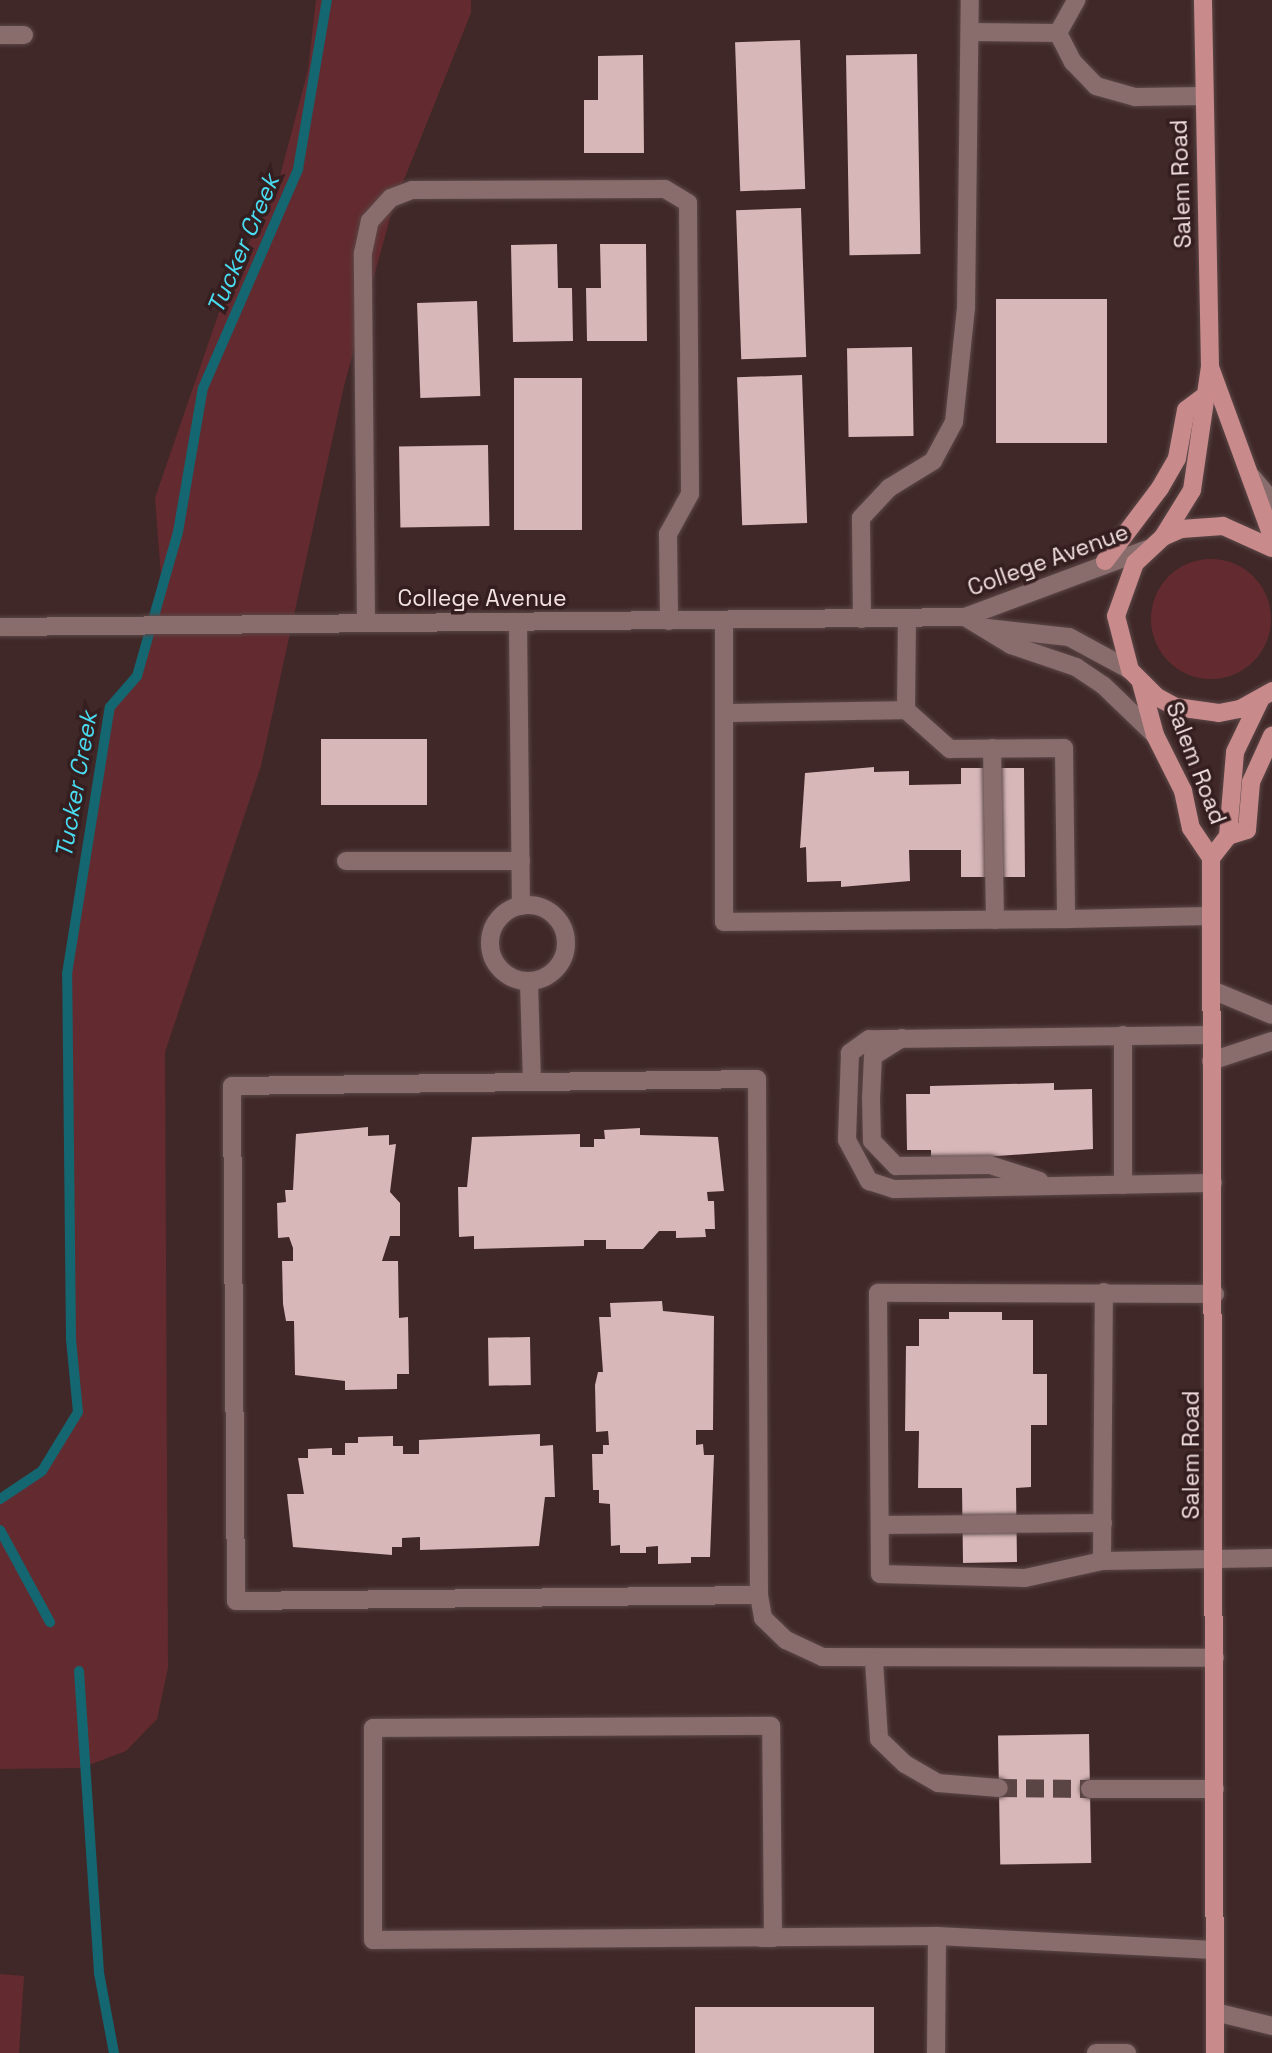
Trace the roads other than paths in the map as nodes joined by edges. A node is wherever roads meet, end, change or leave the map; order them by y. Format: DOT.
graph roads {
  1 [pos="970,0"];
  2 [pos="1076,0"];
  3 [pos="1203,0"];
  4 [pos="971,32"];
  5 [pos="1058,33"];
  6 [pos="0,35"];
  7 [pos="24,35"];
  8 [pos="1203,96"];
  9 [pos="1210,367"];
  10 [pos="1202,398"];
  11 [pos="1252,477"];
  12 [pos="1272,501"];
  13 [pos="1272,536"];
  14 [pos="1163,537"];
  15 [pos="1272,548"];
  16 [pos="1148,549"];
  17 [pos="1105,561"];
  18 [pos="965,617"];
  19 [pos="907,618"];
  20 [pos="862,619"];
  21 [pos="669,621"];
  22 [pos="724,621"];
  23 [pos="366,622"];
  24 [pos="518,623"];
  25 [pos="0,627"];
  26 [pos="983,628"];
  27 [pos="1136,676"];
  28 [pos="1266,695"];
  29 [pos="906,710"];
  30 [pos="724,713"];
  31 [pos="1154,735"];
  32 [pos="1272,736"];
  33 [pos="992,748"];
  34 [pos="1228,836"];
  35 [pos="1211,858"];
  36 [pos="346,861"];
  37 [pos="521,861"];
  38 [pos="521,906"];
  39 [pos="1211,916"];
  40 [pos="1066,919"];
  41 [pos="995,920"];
  42 [pos="529,982"];
  43 [pos="1212,990"];
  44 [pos="1272,1015"];
  45 [pos="1123,1035"];
  46 [pos="1211,1035"];
  47 [pos="905,1036"];
  48 [pos="1272,1041"];
  49 [pos="1211,1061"];
  50 [pos="532,1082"];
  51 [pos="1213,1183"];
  52 [pos="1123,1185"];
  53 [pos="1054,1186"];
  54 [pos="1104,1292"];
  55 [pos="1215,1294"];
  56 [pos="1102,1523"];
  57 [pos="880,1525"];
  58 [pos="1216,1557"];
  59 [pos="1272,1558"];
  60 [pos="1102,1561"];
  61 [pos="759,1595"];
  62 [pos="1215,1658"];
  63 [pos="874,1661"];
  64 [pos="999,1788"];
  65 [pos="1090,1789"];
  66 [pos="1215,1789"];
  67 [pos="937,1936"];
  68 [pos="773,1938"];
  69 [pos="1214,1950"];
  70 [pos="1215,2012"];
  71 [pos="1272,2026"];
  72 [pos="936,2053"];
  73 [pos="1096,2053"];
  74 [pos="1127,2053"];
  75 [pos="1215,2053"];
  1 -- 4 [label="street"];
  2 -- 5 [label="street"];
  3 -- 8 [label="main road, Salem Road"];
  4 -- 5 [label="street"];
  4 -- 20 [label="street"];
  5 -- 8 [label="street"];
  6 -- 7 [label="street"];
  8 -- 9 [label="main road, Salem Road"];
  9 -- 10 [label="main road, Salem Road"];
  9 -- 11 [label="main road, Salem Road"];
  10 -- 14 [label="main road, Salem Road"];
  10 -- 17 [label="main road"];
  11 -- 12 [label="street"];
  11 -- 13 [label="main road, Salem Road"];
  14 -- 15 [label="main road"];
  14 -- 16 [label="main road, Salem Road"];
  16 -- 17 [label="street, College Avenue"];
  16 -- 27 [label="main road, Salem Road"];
  17 -- 18 [label="street, College Avenue"];
  18 -- 19 [label="street, College Avenue"];
  18 -- 26 [label="street, College Avenue"];
  19 -- 20 [label="street, College Avenue"];
  19 -- 29 [label="street"];
  20 -- 22 [label="street, College Avenue"];
  21 -- 22 [label="street, College Avenue"];
  21 -- 23 [label="street"];
  21 -- 24 [label="street, College Avenue"];
  22 -- 30 [label="street"];
  23 -- 24 [label="street, College Avenue"];
  23 -- 25 [label="street, College Avenue"];
  24 -- 37 [label="street"];
  26 -- 27 [label="street, College Avenue"];
  26 -- 31 [label="street"];
  27 -- 28 [label="main road"];
  27 -- 31 [label="main road, Salem Road"];
  28 -- 34 [label="main road, Salem Road"];
  29 -- 30 [label="street"];
  29 -- 33 [label="street"];
  30 -- 41 [label="street"];
  31 -- 35 [label="main road, Salem Road"];
  32 -- 34 [label="main road"];
  33 -- 40 [label="street"];
  33 -- 41 [label="street"];
  34 -- 35 [label="main road, Salem Road"];
  35 -- 39 [label="main road, Salem Road"];
  36 -- 37 [label="street"];
  37 -- 38 [label="street"];
  38 -- 42 [label="street"];
  38 -- 42 [label="street"];
  39 -- 40 [label="street"];
  39 -- 43 [label="main road, Salem Road"];
  40 -- 41 [label="street"];
  42 -- 50 [label="street"];
  43 -- 44 [label="street"];
  43 -- 46 [label="main road, Salem Road"];
  45 -- 46 [label="street"];
  45 -- 47 [label="street"];
  45 -- 52 [label="street"];
  46 -- 49 [label="main road, Salem Road"];
  47 -- 53 [label="street"];
  47 -- 53 [label="street"];
  48 -- 49 [label="street"];
  49 -- 51 [label="main road, Salem Road"];
  50 -- 61 [label="street"];
  50 -- 61 [label="street"];
  51 -- 52 [label="street"];
  51 -- 55 [label="main road, Salem Road"];
  52 -- 53 [label="street"];
  54 -- 55 [label="street"];
  54 -- 56 [label="street"];
  54 -- 57 [label="street"];
  55 -- 58 [label="main road, Salem Road"];
  56 -- 57 [label="street"];
  56 -- 60 [label="street"];
  57 -- 60 [label="street"];
  58 -- 59 [label="street"];
  58 -- 60 [label="street"];
  58 -- 62 [label="main road, Salem Road"];
  61 -- 63 [label="street"];
  62 -- 63 [label="street"];
  62 -- 66 [label="main road, Salem Road"];
  63 -- 64 [label="street"];
  65 -- 66 [label="street"];
  66 -- 69 [label="main road, Salem Road"];
  67 -- 68 [label="street"];
  67 -- 69 [label="street"];
  67 -- 72 [label="street"];
  68 -- 68 [label="street"];
  69 -- 70 [label="main road, Salem Road"];
  70 -- 71 [label="street"];
  70 -- 75 [label="main road, Salem Road"];
  73 -- 74 [label="street"];
}
